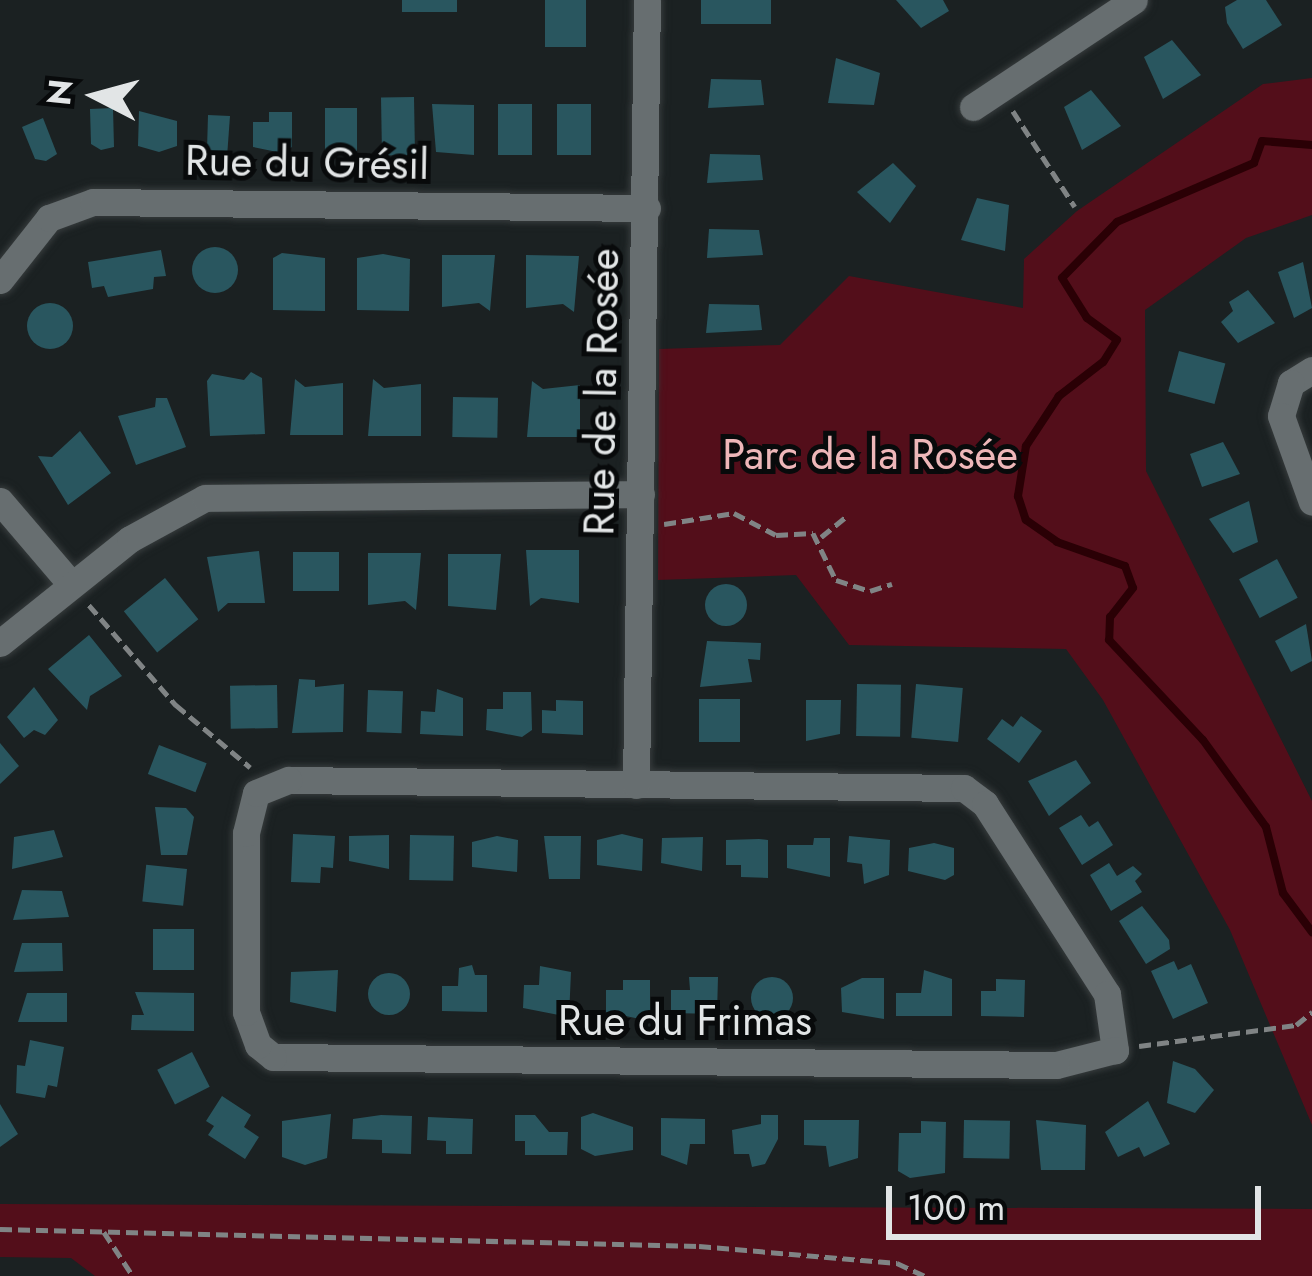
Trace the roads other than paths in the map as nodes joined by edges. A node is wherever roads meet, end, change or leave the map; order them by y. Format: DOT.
graph roads {
  1 [pos="647,0"];
  2 [pos="1134,0"];
  3 [pos="973,107"];
  4 [pos="647,208"];
  5 [pos="0,280"];
  6 [pos="1312,370"];
  7 [pos="641,494"];
  8 [pos="0,501"];
  9 [pos="1312,502"];
  10 [pos="70,583"];
  11 [pos="0,644"];
  12 [pos="636,785"];
  1 -- 4 [label="street, Rue de la Rosée"];
  2 -- 3 [label="street"];
  4 -- 5 [label="street, Rue du Grésil"];
  4 -- 7 [label="street, Rue de la Rosée"];
  6 -- 9 [label="street"];
  7 -- 10 [label="street"];
  7 -- 12 [label="street, Rue de la Rosée"];
  8 -- 10 [label="street"];
  10 -- 11 [label="street"];
  12 -- 12 [label="street, Rue du Frimas"];
}
